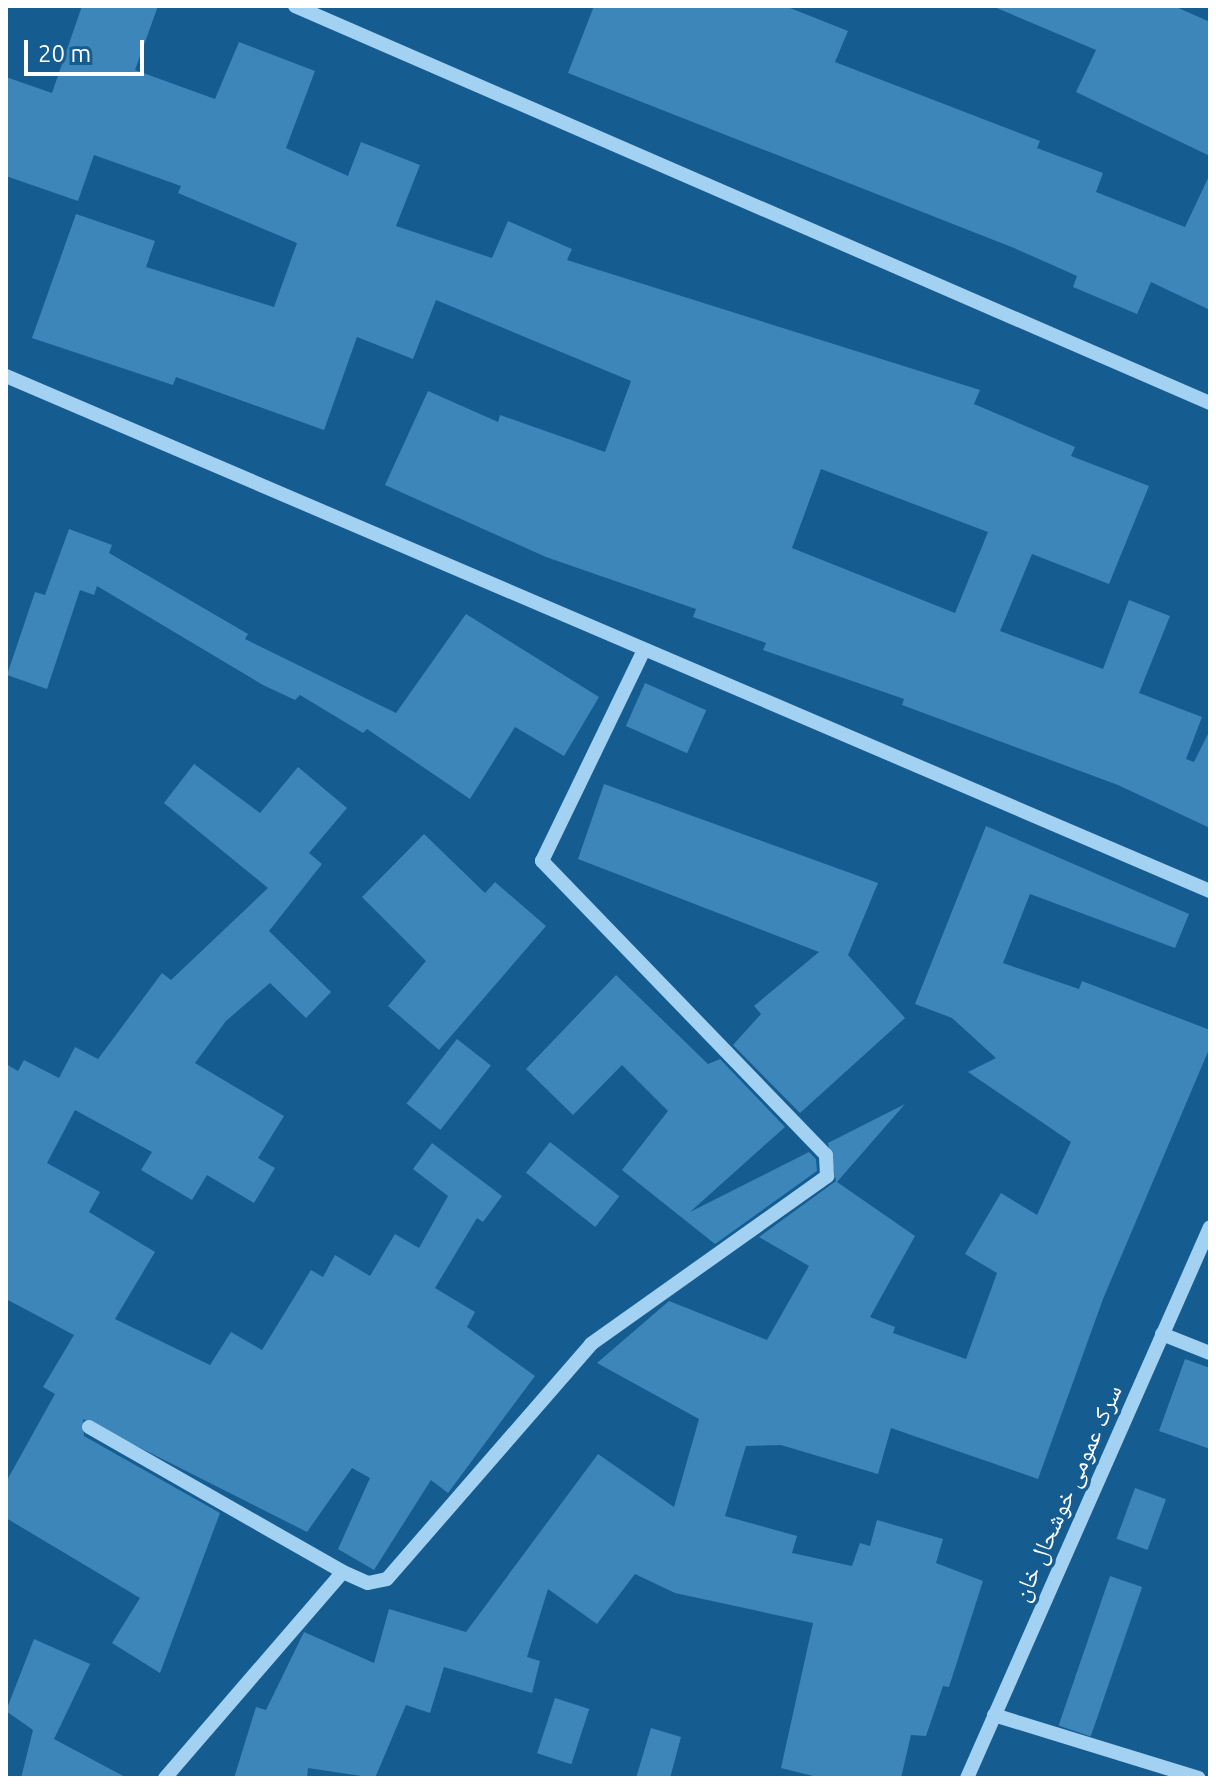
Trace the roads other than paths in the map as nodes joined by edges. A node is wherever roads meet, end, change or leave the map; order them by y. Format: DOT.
graph roads {
  1 [pos="295,6"];
  2 [pos="6,376"];
  3 [pos="1210,403"];
  4 [pos="644,650"];
  5 [pos="1210,891"];
  6 [pos="1210,1227"];
  7 [pos="1162,1334"];
  8 [pos="1210,1353"];
  9 [pos="89,1427"];
  10 [pos="343,1572"];
  11 [pos="994,1715"];
  12 [pos="165,1778"];
  13 [pos="967,1778"];
  14 [pos="1199,1778"];
  1 -- 3 [label="street"];
  2 -- 4 [label="street"];
  4 -- 5 [label="street"];
  4 -- 10 [label="street"];
  6 -- 7 [label="street, سرک عمومی خوشحال خان"];
  7 -- 8 [label="street"];
  7 -- 11 [label="street, سرک عمومی خوشحال خان"];
  9 -- 10 [label="street"];
  10 -- 12 [label="street"];
  11 -- 13 [label="street, سرک عمومی خوشحال خان"];
  11 -- 14 [label="street"];
}
